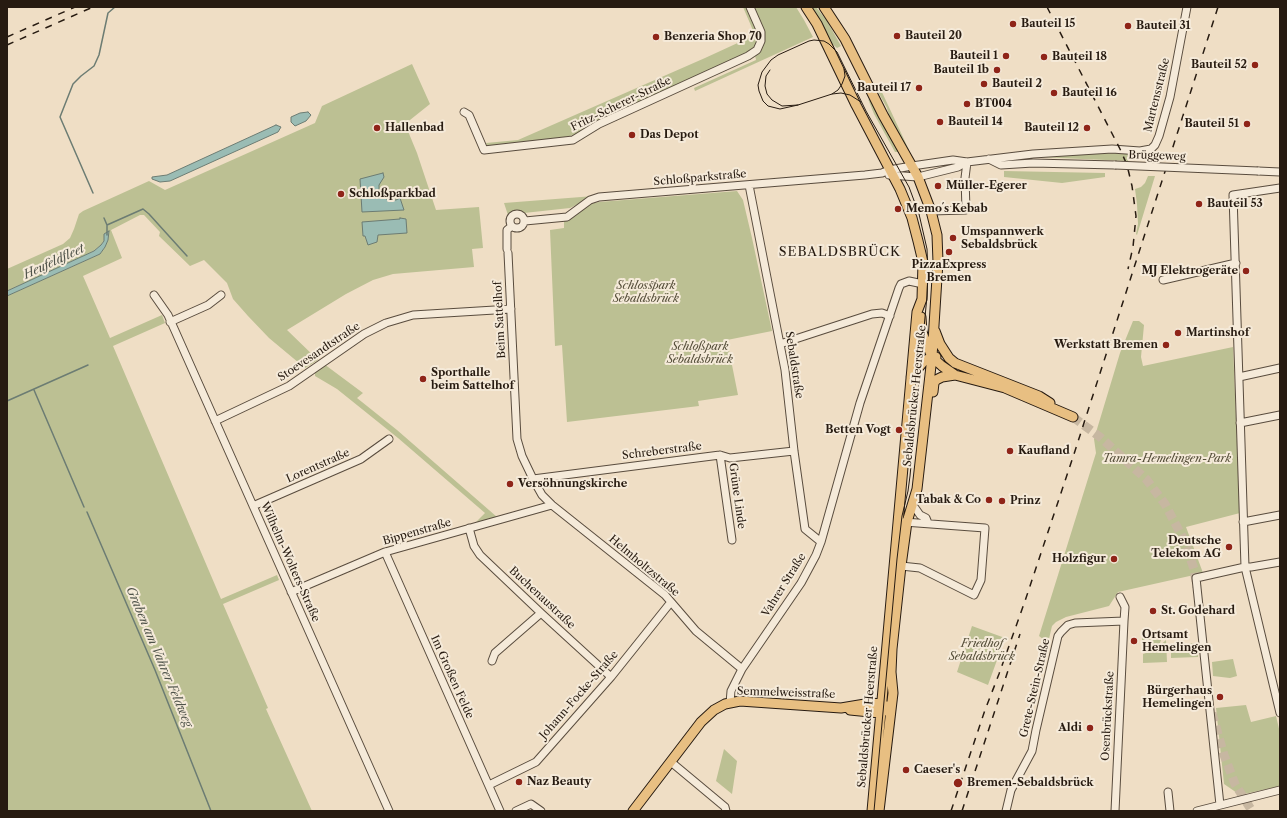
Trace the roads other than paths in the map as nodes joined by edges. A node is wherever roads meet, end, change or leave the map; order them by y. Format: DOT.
graph roads {
  1 [pos="750,7"];
  2 [pos="806,7"];
  3 [pos="824,7"];
  4 [pos="1187,7"];
  5 [pos="464,112"];
  6 [pos="1018,155"];
  7 [pos="988,159"];
  8 [pos="967,162"];
  9 [pos="1033,163"];
  10 [pos="912,166"];
  11 [pos="1280,172"];
  12 [pos="888,173"];
  13 [pos="918,177"];
  14 [pos="749,185"];
  15 [pos="1280,188"];
  16 [pos="931,211"];
  17 [pos="525,221"];
  18 [pos="512,226"];
  19 [pos="1236,263"];
  20 [pos="1163,280"];
  21 [pos="923,284"];
  22 [pos="154,295"];
  23 [pos="221,295"];
  24 [pos="922,299"];
  25 [pos="511,309"];
  26 [pos="890,316"];
  27 [pos="170,322"];
  28 [pos="934,327"];
  29 [pos="780,344"];
  30 [pos="932,357"];
  31 [pos="949,358"];
  32 [pos="1280,368"];
  33 [pos="956,375"];
  34 [pos="911,377"];
  35 [pos="1239,377"];
  36 [pos="1280,415"];
  37 [pos="215,421"];
  38 [pos="1240,423"];
  39 [pos="925,424"];
  40 [pos="389,439"];
  41 [pos="794,451"];
  42 [pos="720,455"];
  43 [pos="532,479"];
  44 [pos="552,505"];
  45 [pos="913,505"];
  46 [pos="253,506"];
  47 [pos="1280,515"];
  48 [pos="902,521"];
  49 [pos="1243,522"];
  50 [pos="928,523"];
  51 [pos="469,528"];
  52 [pos="732,540"];
  53 [pos="821,542"];
  54 [pos="386,552"];
  55 [pos="1280,562"];
  56 [pos="901,566"];
  57 [pos="1245,567"];
  58 [pos="291,592"];
  59 [pos="1120,597"];
  60 [pos="671,602"];
  61 [pos="541,613"];
  62 [pos="1124,621"];
  63 [pos="492,661"];
  64 [pos="742,670"];
  65 [pos="611,677"];
  66 [pos="883,677"];
  67 [pos="730,703"];
  68 [pos="871,703"];
  69 [pos="841,708"];
  70 [pos="881,708"];
  71 [pos="891,708"];
  72 [pos="1280,713"];
  73 [pos="671,762"];
  74 [pos="489,785"];
  75 [pos="1280,790"];
  76 [pos="1168,792"];
  77 [pos="1220,805"];
  78 [pos="389,811"];
  79 [pos="500,811"];
  80 [pos="516,811"];
  81 [pos="541,811"];
  82 [pos="633,811"];
  83 [pos="726,811"];
  84 [pos="872,811"];
  85 [pos="879,811"];
  86 [pos="1006,811"];
  87 [pos="1115,811"];
  88 [pos="1170,811"];
  89 [pos="1200,811"];
  1 -- 5 [label="street, Fritz-Scherer-Straße"];
  2 -- 12 [label="main road, Sebaldsbrücker Heerstraße"];
  3 -- 10 [label="main road, Sebaldsbrücker Heerstraße"];
  4 -- 6 [label="street, Martensstraße"];
  6 -- 7 [label="street, Brüggeweg"];
  6 -- 9 [label="street, Brüggeweg"];
  7 -- 8 [label="street, Brüggeweg"];
  7 -- 9 [label="street, Brüggeweg"];
  8 -- 10 [label="street, Brüggeweg"];
  8 -- 13 [label="street, Brüggeweg"];
  8 -- 16 [label="street"];
  9 -- 11 [label="street, Brüggeweg, bridge"];
  10 -- 12 [label="street, Brüggeweg"];
  10 -- 13 [label="main road, Sebaldsbrücker Heerstraße"];
  12 -- 13 [label="street, Brüggeweg"];
  12 -- 14 [label="street, Schloßparkstraße"];
  12 -- 21 [label="main road, Sebaldsbrücker Heerstraße"];
  13 -- 16 [label="main road, Sebaldsbrücker Heerstraße"];
  14 -- 17 [label="street, Schloßparkstraße"];
  14 -- 29 [label="street, Sebaldstraße"];
  15 -- 19 [label="street"];
  16 -- 28 [label="main road, Sebaldsbrücker Heerstraße"];
  17 -- 18 [label="street"];
  17 -- 18 [label="street"];
  18 -- 25 [label="street, Beim Sattelhof"];
  19 -- 20 [label="street"];
  19 -- 35 [label="street"];
  21 -- 24 [label="main road, Sebaldsbrücker Heerstraße"];
  21 -- 26 [label="street, Vahrer Straße"];
  22 -- 27 [label="street, Wilhelm-Wolters-Straße"];
  23 -- 27 [label="street"];
  24 -- 30 [label="main road"];
  24 -- 34 [label="main road, Sebaldsbrücker Heerstraße"];
  25 -- 37 [label="street, Stoevesandtstraße"];
  25 -- 43 [label="street, Beim Sattelhof"];
  26 -- 29 [label="street"];
  26 -- 53 [label="street, Vahrer Straße"];
  27 -- 37 [label="street, Wilhelm-Wolters-Straße"];
  28 -- 30 [label="main road, Sebaldsbrücker Heerstraße"];
  28 -- 31 [label="main road"];
  29 -- 41 [label="street, Sebaldstraße"];
  30 -- 31 [label="main road"];
  30 -- 33 [label="main road"];
  30 -- 34 [label="main road"];
  30 -- 39 [label="main road, Sebaldsbrücker Heerstraße"];
  31 -- 33 [label="main road"];
  32 -- 35 [label="street"];
  33 -- 39 [label="main road"];
  34 -- 48 [label="main road, Sebaldsbrücker Heerstraße"];
  35 -- 38 [label="street"];
  36 -- 38 [label="street"];
  37 -- 46 [label="street, Wilhelm-Wolters-Straße"];
  38 -- 49 [label="street"];
  39 -- 45 [label="main road, Sebaldsbrücker Heerstraße"];
  40 -- 46 [label="street, Lorentstraße"];
  41 -- 42 [label="street, Schreberstraße"];
  41 -- 53 [label="street, Sebaldstraße"];
  42 -- 43 [label="street, Schreberstraße"];
  42 -- 52 [label="street, Grüne Linde"];
  43 -- 44 [label="street, Helmholtzstraße"];
  44 -- 51 [label="street, Bippenstraße"];
  44 -- 60 [label="street, Helmholtzstraße"];
  45 -- 48 [label="main road, Sebaldsbrücker Heerstraße"];
  45 -- 50 [label="street"];
  46 -- 58 [label="street, Wilhelm-Wolters-Straße"];
  47 -- 49 [label="street"];
  48 -- 50 [label="street"];
  48 -- 56 [label="main road, Sebaldsbrücker Heerstraße"];
  48 -- 66 [label="main road, Sebaldsbrücker Heerstraße"];
  49 -- 57 [label="street"];
  50 -- 56 [label="street"];
  51 -- 54 [label="street, Bippenstraße"];
  51 -- 61 [label="street, Buchenaustraße"];
  53 -- 64 [label="street, Vahrer Straße"];
  54 -- 58 [label="street, Bippenstraße"];
  54 -- 74 [label="street, Im Großen Felde"];
  55 -- 57 [label="street"];
  56 -- 71 [label="main road, Sebaldsbrücker Heerstraße"];
  57 -- 72 [label="street"];
  57 -- 77 [label="street"];
  58 -- 78 [label="street, Wilhelm-Wolters-Straße"];
  59 -- 62 [label="street"];
  60 -- 64 [label="street, Helmholtzstraße"];
  60 -- 65 [label="street, Johann-Focke-Straße"];
  61 -- 63 [label="street"];
  61 -- 65 [label="street, Buchenaustraße"];
  62 -- 86 [label="street, Grete-Stein-Straße"];
  62 -- 87 [label="street, Osenbrückstraße"];
  64 -- 67 [label="street, Vahrer Straße"];
  65 -- 74 [label="street, Johann-Focke-Straße"];
  66 -- 68 [label="main road"];
  66 -- 70 [label="main road, Sebaldsbrücker Heerstraße"];
  67 -- 69 [label="main road, Semmelweisstraße"];
  67 -- 73 [label="main road"];
  68 -- 69 [label="main road, Semmelweisstraße"];
  68 -- 70 [label="main road, Semmelweisstraße"];
  69 -- 70 [label="main road, Semmelweisstraße"];
  70 -- 71 [label="main road, Semmelweisstraße"];
  70 -- 84 [label="main road, Sebaldsbrücker Heerstraße"];
  71 -- 85 [label="main road, Sebaldsbrücker Heerstraße"];
  73 -- 82 [label="main road"];
  73 -- 83 [label="street"];
  74 -- 79 [label="street, Im Großen Felde"];
  75 -- 77 [label="street"];
  76 -- 88 [label="street"];
  77 -- 89 [label="street"];
  80 -- 81 [label="street"];
}
